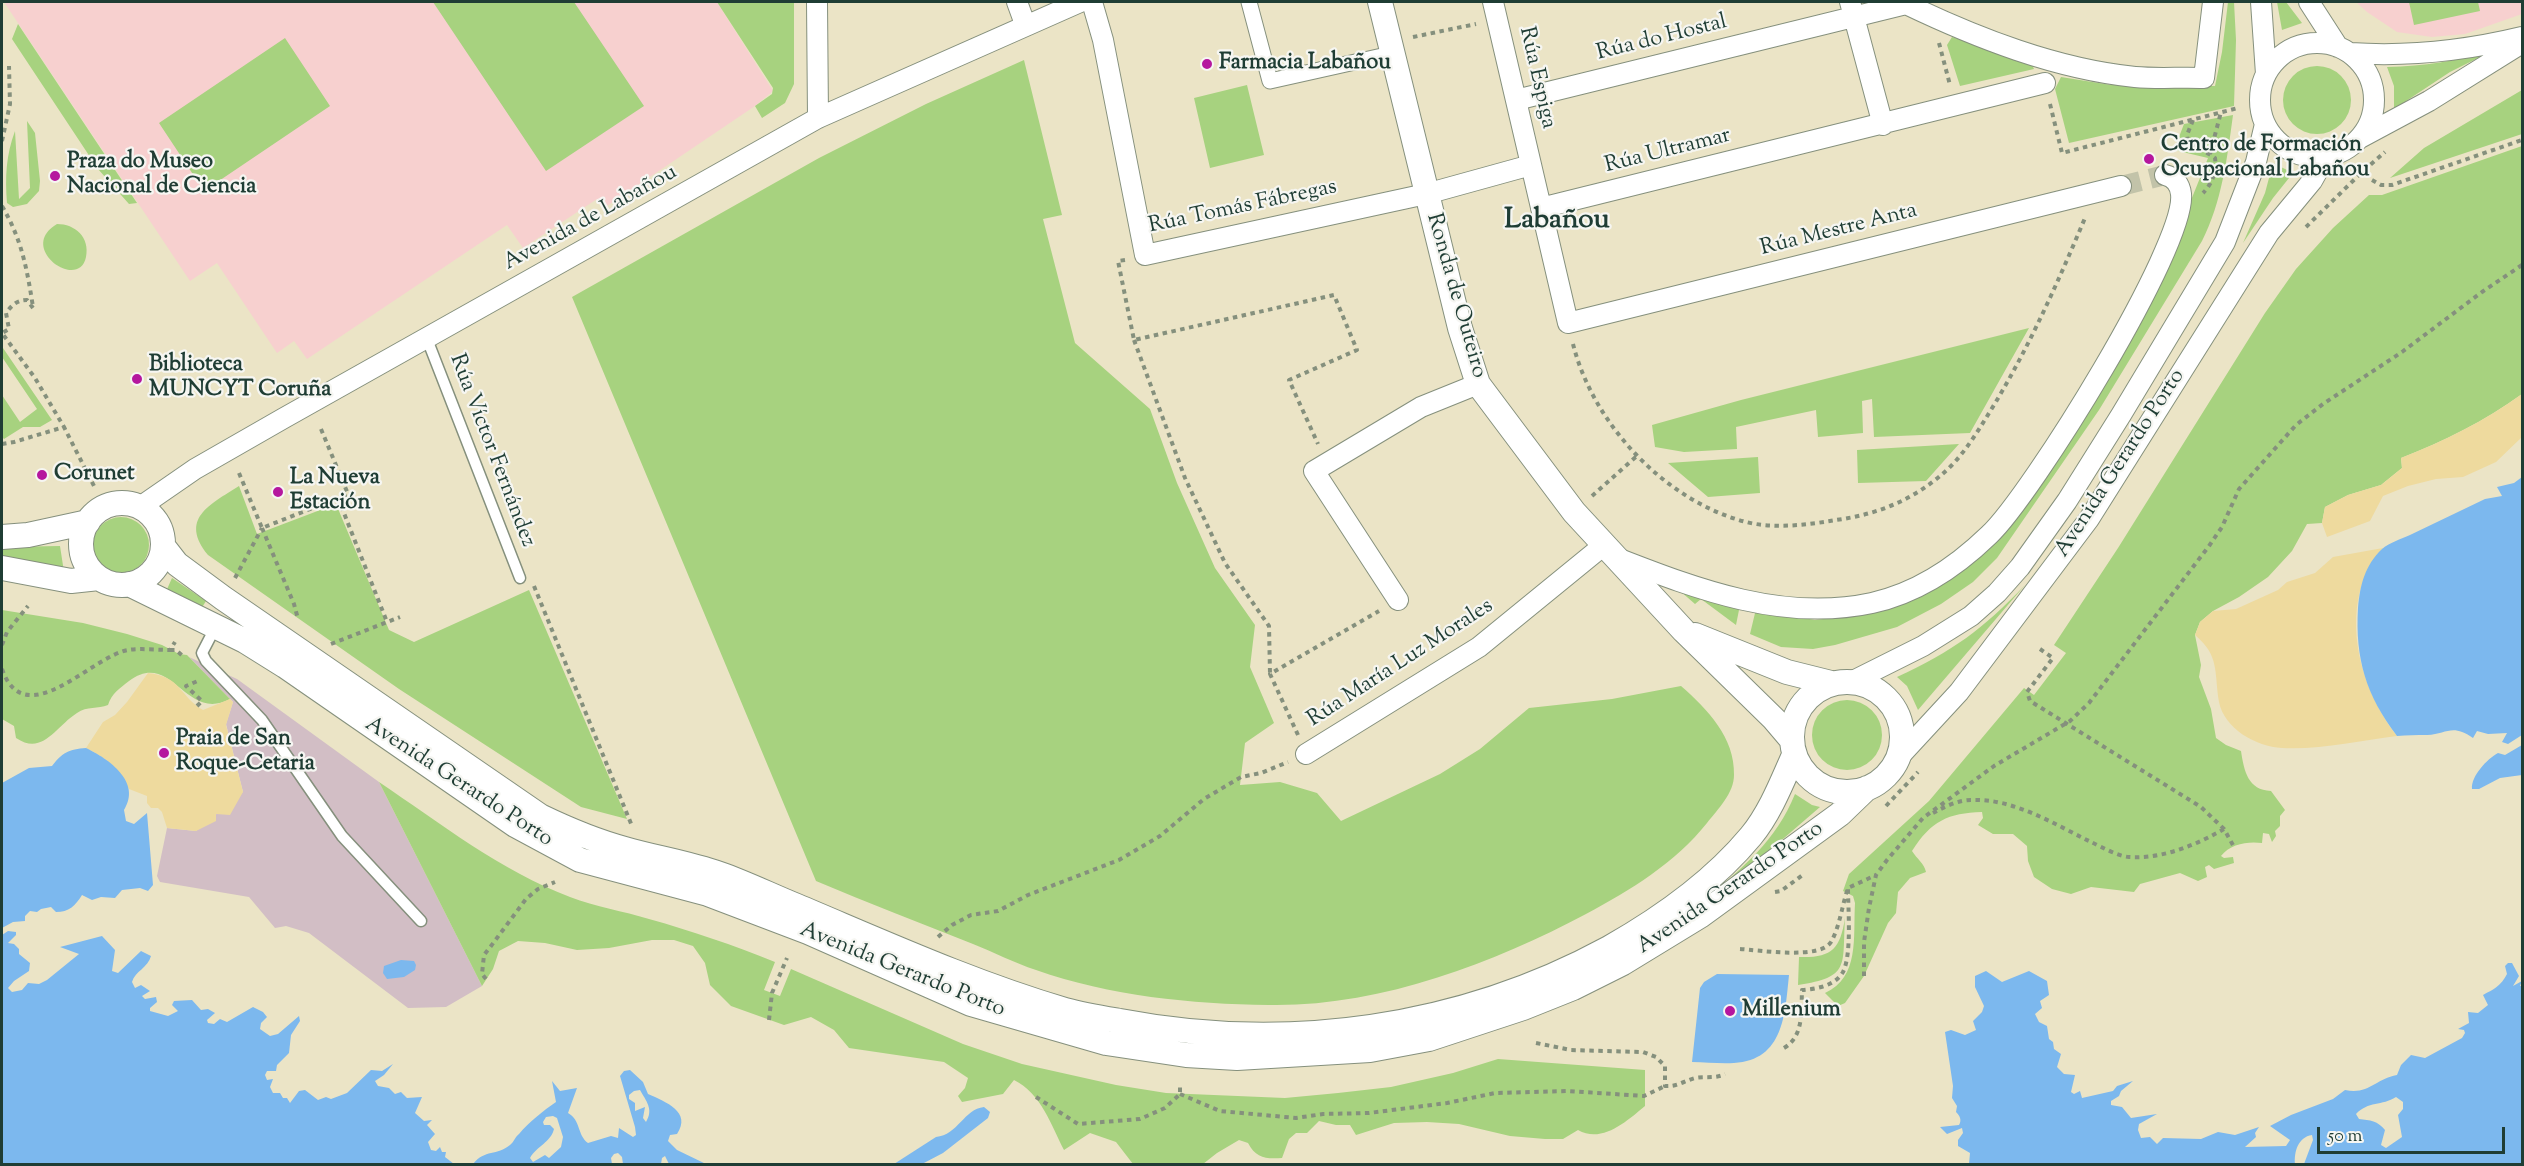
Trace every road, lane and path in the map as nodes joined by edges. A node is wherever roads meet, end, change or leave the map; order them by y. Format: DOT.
graph roads {
  1 [pos="817,2"];
  2 [pos="1017,2"];
  3 [pos="1080,2"];
  4 [pos="1092,2"];
  5 [pos="1249,2"];
  6 [pos="1380,2"];
  7 [pos="2213,2"];
  8 [pos="2261,2"];
  9 [pos="2309,2"];
  10 [pos="1852,9"];
  11 [pos="1495,11"];
  12 [pos="1025,24"];
  13 [pos="2523,37"];
  14 [pos="2523,43"];
  15 [pos="1390,48"];
  16 [pos="2344,50"];
  17 [pos="1942,53"];
  18 [pos="9,66"];
  19 [pos="2266,74"];
  20 [pos="2044,83"];
  21 [pos="1516,100"];
  22 [pos="2238,108"];
  23 [pos="1948,109"];
  24 [pos="2221,112"];
  25 [pos="818,118"];
  26 [pos="2193,119"];
  27 [pos="2265,124"];
  28 [pos="1883,125"];
  29 [pos="2360,138"];
  30 [pos="2523,140"];
  31 [pos="2,141"];
  32 [pos="2210,154"];
  33 [pos="2326,156"];
  34 [pos="1531,165"];
  35 [pos="2165,175"];
  36 [pos="2372,180"];
  37 [pos="2121,186"];
  38 [pos="2096,192"];
  39 [pos="1426,194"];
  40 [pos="2181,195"];
  41 [pos="2,206"];
  42 [pos="1541,208"];
  43 [pos="1145,255"];
  44 [pos="2523,266"];
  45 [pos="1568,322"];
  46 [pos="427,339"];
  47 [pos="1134,340"];
  48 [pos="1478,384"];
  49 [pos="64,427"];
  50 [pos="321,429"];
  51 [pos="2,444"];
  52 [pos="1638,455"];
  53 [pos="1327,463"];
  54 [pos="239,473"];
  55 [pos="1604,485"];
  56 [pos="96,490"];
  57 [pos="338,498"];
  58 [pos="140,507"];
  59 [pos="88,522"];
  60 [pos="262,528"];
  61 [pos="2,537"];
  62 [pos="164,546"];
  63 [pos="1609,551"];
  64 [pos="2,568"];
  65 [pos="99,578"];
  66 [pos="520,578"];
  67 [pos="233,582"];
  68 [pos="129,584"];
  69 [pos="1398,600"];
  70 [pos="28,606"];
  71 [pos="400,617"];
  72 [pos="387,622"];
  73 [pos="216,625"];
  74 [pos="300,627"];
  75 [pos="1684,631"];
  76 [pos="175,642"];
  77 [pos="2,645"];
  78 [pos="327,645"];
  79 [pos="170,650"];
  80 [pos="2040,650"];
  81 [pos="189,662"];
  82 [pos="2,669"];
  83 [pos="196,670"];
  84 [pos="1270,674"];
  85 [pos="1842,682"];
  86 [pos="197,706"];
  87 [pos="2065,724"];
  88 [pos="1793,747"];
  89 [pos="1306,754"];
  90 [pos="1898,758"];
  91 [pos="1867,788"];
  92 [pos="1923,818"];
  93 [pos="632,827"];
  94 [pos="2224,829"];
  95 [pos="2234,847"];
  96 [pos="1876,875"];
  97 [pos="555,882"];
  98 [pos="1848,888"];
  99 [pos="421,921"];
  100 [pos="938,937"];
  101 [pos="1740,949"];
  102 [pos="787,958"];
  103 [pos="1864,976"];
  104 [pos="486,979"];
  105 [pos="770,1020"];
  106 [pos="1536,1043"];
  107 [pos="1784,1048"];
  108 [pos="1725,1074"];
  109 [pos="1180,1085"];
  110 [pos="1665,1086"];
  111 [pos="1180,1094"];
  112 [pos="1036,1097"];
  1 -- 25 [label="street"];
  2 -- 12 [label="street"];
  3 -- 12 [label="street, Avenida de Labañou"];
  4 -- 43 [label="street, Rúa Tomás Fábregas"];
  5 -- 15 [label="street"];
  6 -- 15 [label="street, Ronda de Outeiro"];
  7 -- 10 [label="street, Rúa do Hostal"];
  8 -- 19 [label="street"];
  9 -- 16 [label="street"];
  10 -- 21 [label="street, Rúa do Hostal"];
  10 -- 28 [label="street"];
  11 -- 15 [label="path"];
  11 -- 21 [label="street, Rúa Espiga"];
  12 -- 25 [label="street, Avenida de Labañou"];
  13 -- 16 [label="street"];
  14 -- 29 [label="street"];
  15 -- 39 [label="street, Ronda de Outeiro"];
  16 -- 19 [label="street"];
  16 -- 29 [label="street"];
  17 -- 23 [label="path"];
  18 -- 31 [label="path"];
  19 -- 27 [label="street"];
  20 -- 23 [label="street, Rúa Ultramar"];
  20 -- 26 [label="path"];
  21 -- 34 [label="street, Rúa Espiga"];
  22 -- 24 [label="path"];
  23 -- 28 [label="street, Rúa Ultramar"];
  24 -- 26 [label="path"];
  24 -- 32 [label="path"];
  25 -- 46 [label="street, Avenida de Labañou"];
  26 -- 32 [label="path"];
  27 -- 33 [label="street"];
  27 -- 85 [label="street, Avenida Gerardo Porto"];
  28 -- 42 [label="street, Rúa Ultramar"];
  29 -- 33 [label="street"];
  30 -- 36 [label="path"];
  32 -- 40 [label="path"];
  33 -- 90 [label="street, Avenida Gerardo Porto"];
  34 -- 39 [label="street, Rúa Espiga"];
  34 -- 42 [label="street, Rúa Espiga"];
  35 -- 40 [label="street"];
  37 -- 38 [label="street, Rúa Mestre Anta"];
  38 -- 45 [label="street, Rúa Mestre Anta"];
  38 -- 52 [label="path"];
  39 -- 43 [label="street, Rúa Tomás Fábregas"];
  39 -- 48 [label="street, Ronda de Outeiro"];
  40 -- 63 [label="street"];
  41 -- 49 [label="path"];
  42 -- 45 [label="street, Rúa Espiga"];
  43 -- 47 [label="path"];
  44 -- 87 [label="path"];
  45 -- 52 [label="path"];
  46 -- 58 [label="street, Avenida de Labañou"];
  46 -- 66 [label="lane, Rúa Víctor Fernández"];
  47 -- 53 [label="path"];
  47 -- 84 [label="path"];
  48 -- 53 [label="street"];
  48 -- 63 [label="street, Ronda de Outeiro"];
  49 -- 51 [label="path"];
  49 -- 56 [label="path"];
  50 -- 57 [label="path"];
  52 -- 55 [label="path"];
  53 -- 69 [label="street"];
  54 -- 60 [label="path"];
  57 -- 60 [label="path"];
  57 -- 72 [label="path"];
  58 -- 59 [label="street"];
  58 -- 62 [label="street"];
  59 -- 61 [label="street"];
  59 -- 65 [label="street"];
  60 -- 67 [label="path"];
  60 -- 74 [label="path"];
  62 -- 68 [label="street"];
  62 -- 88 [label="street, Avenida Gerardo Porto"];
  63 -- 75 [label="street, Ronda de Outeiro"];
  63 -- 89 [label="street, Rúa María Luz Morales"];
  64 -- 65 [label="street"];
  65 -- 68 [label="street"];
  66 -- 93 [label="path"];
  68 -- 73 [label="street, Avenida Gerardo Porto"];
  69 -- 84 [label="path"];
  70 -- 77 [label="path"];
  71 -- 72 [label="path"];
  72 -- 78 [label="path"];
  73 -- 91 [label="street, Avenida Gerardo Porto"];
  73 -- 99 [label="lane"];
  75 -- 85 [label="street, Ronda de Outeiro"];
  75 -- 88 [label="street, Ronda de Outeiro"];
  76 -- 79 [label="path"];
  79 -- 81 [label="path"];
  79 -- 82 [label="path"];
  80 -- 87 [label="path"];
  83 -- 86 [label="path"];
  84 -- 89 [label="path"];
  85 -- 88 [label="street"];
  85 -- 90 [label="street"];
  87 -- 92 [label="path"];
  87 -- 94 [label="path"];
  88 -- 91 [label="street"];
  89 -- 100 [label="path"];
  90 -- 91 [label="street"];
  92 -- 94 [label="path"];
  92 -- 96 [label="path"];
  94 -- 95 [label="path"];
  96 -- 98 [label="path"];
  96 -- 103 [label="path"];
  97 -- 104 [label="path"];
  98 -- 101 [label="path"];
  98 -- 107 [label="path"];
  102 -- 105 [label="path"];
  106 -- 110 [label="path"];
  108 -- 110 [label="path"];
  109 -- 111 [label="path"];
  110 -- 111 [label="path"];
  111 -- 112 [label="path"];
}
